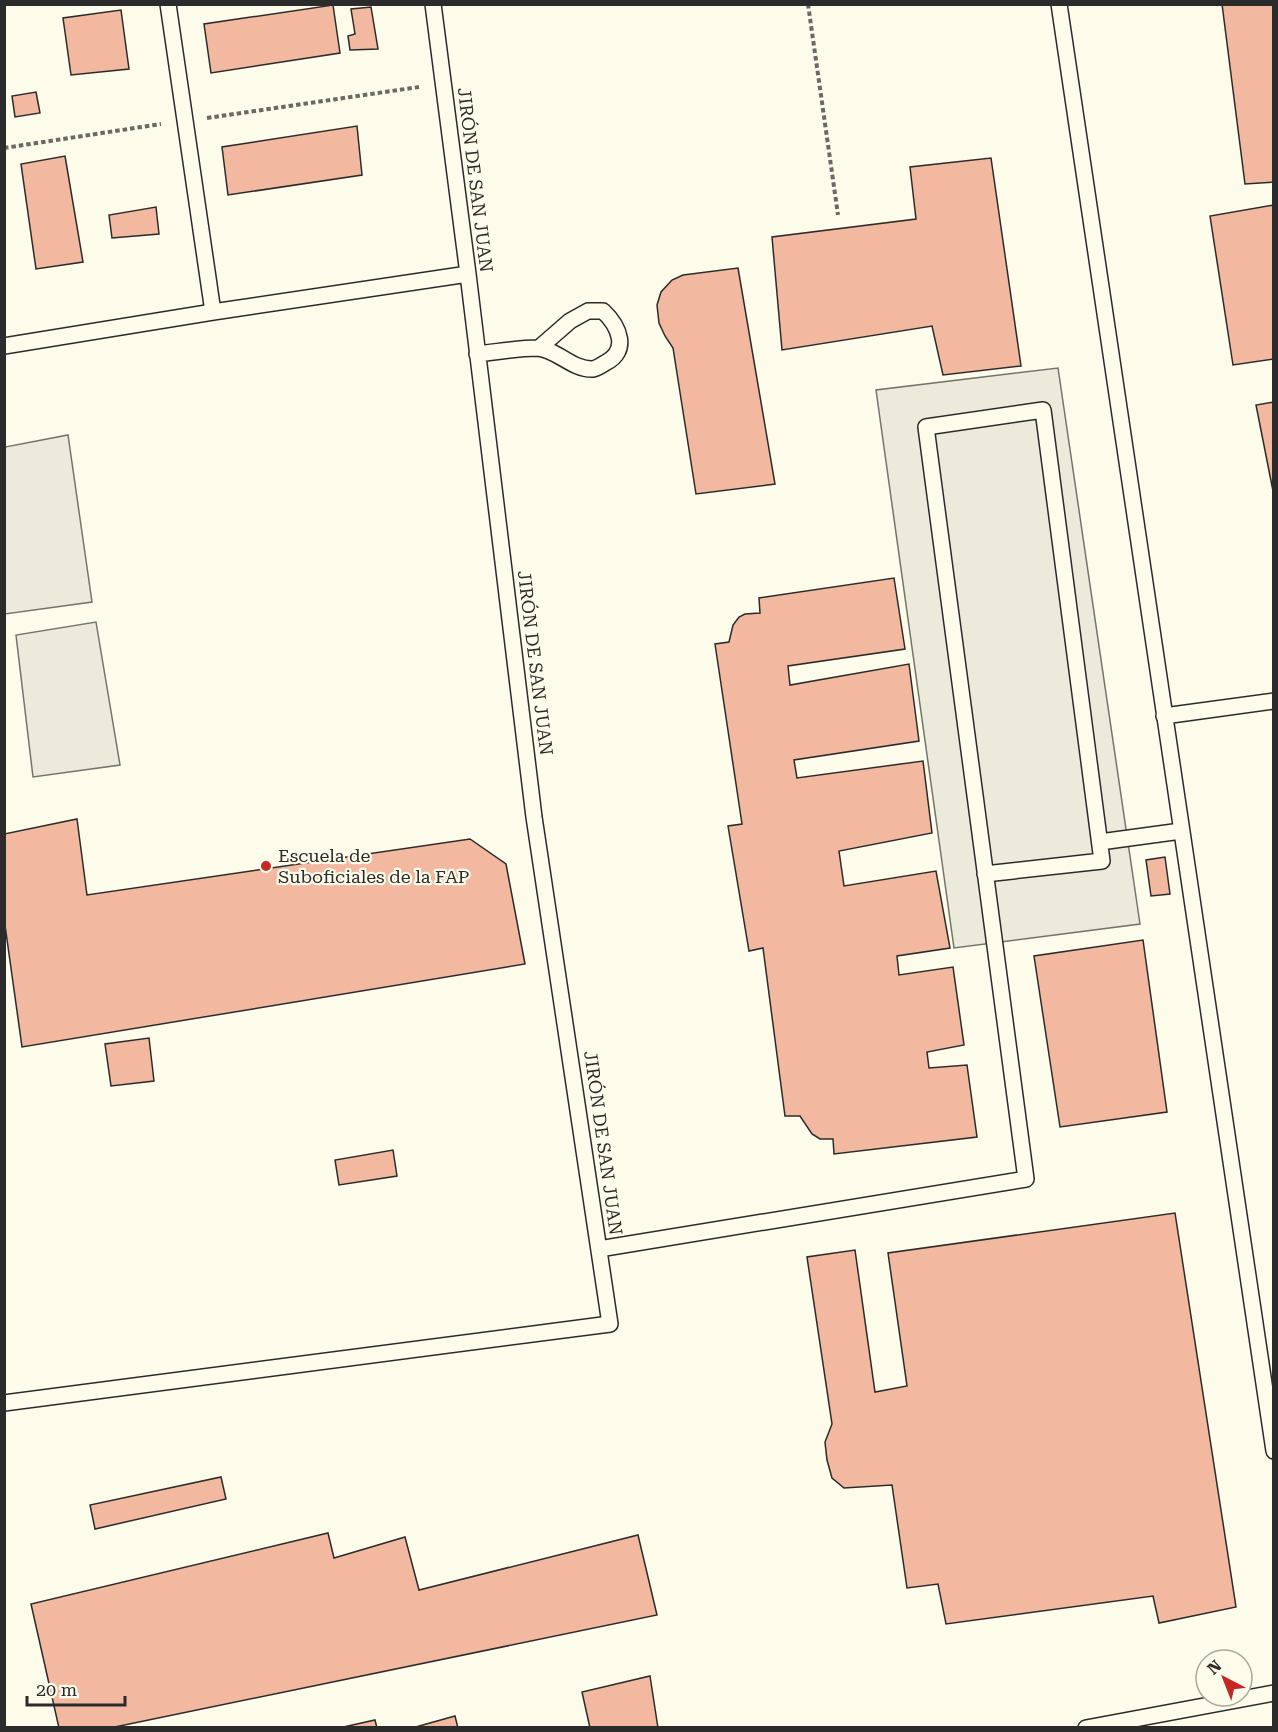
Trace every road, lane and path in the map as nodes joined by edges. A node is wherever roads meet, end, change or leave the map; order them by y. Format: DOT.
graph roads {
  1 [pos="168,4"];
  2 [pos="433,4"];
  3 [pos="808,4"];
  4 [pos="1059,4"];
  5 [pos="443,84"];
  6 [pos="185,121"];
  7 [pos="4,148"];
  8 [pos="838,215"];
  9 [pos="468,274"];
  10 [pos="213,312"];
  11 [pos="4,346"];
  12 [pos="539,348"];
  13 [pos="477,354"];
  14 [pos="1274,701"];
  15 [pos="1164,716"];
  16 [pos="1181,831"];
  17 [pos="1100,842"];
  18 [pos="985,874"];
  19 [pos="599,1249"];
  20 [pos="4,1403"];
  21 [pos="1274,1450"];
  22 [pos="1274,1693"];
  23 [pos="1086,1728"];
  1 -- 6 [label="lane"];
  2 -- 5 [label="lane, JIRÓN DE SAN JUAN"];
  3 -- 8 [label="path"];
  4 -- 15 [label="lane"];
  5 -- 6 [label="path"];
  5 -- 9 [label="lane, JIRÓN DE SAN JUAN"];
  6 -- 7 [label="path"];
  6 -- 10 [label="lane"];
  9 -- 10 [label="lane"];
  9 -- 13 [label="lane, JIRÓN DE SAN JUAN"];
  10 -- 11 [label="lane"];
  12 -- 12 [label="lane"];
  12 -- 13 [label="lane"];
  13 -- 19 [label="lane, JIRÓN DE SAN JUAN"];
  14 -- 15 [label="lane"];
  15 -- 16 [label="lane"];
  16 -- 17 [label="lane"];
  16 -- 21 [label="lane"];
  17 -- 18 [label="lane"];
  17 -- 18 [label="lane"];
  18 -- 19 [label="lane"];
  19 -- 20 [label="lane, JIRÓN DE SAN JUAN"];
  22 -- 23 [label="lane"];
}
